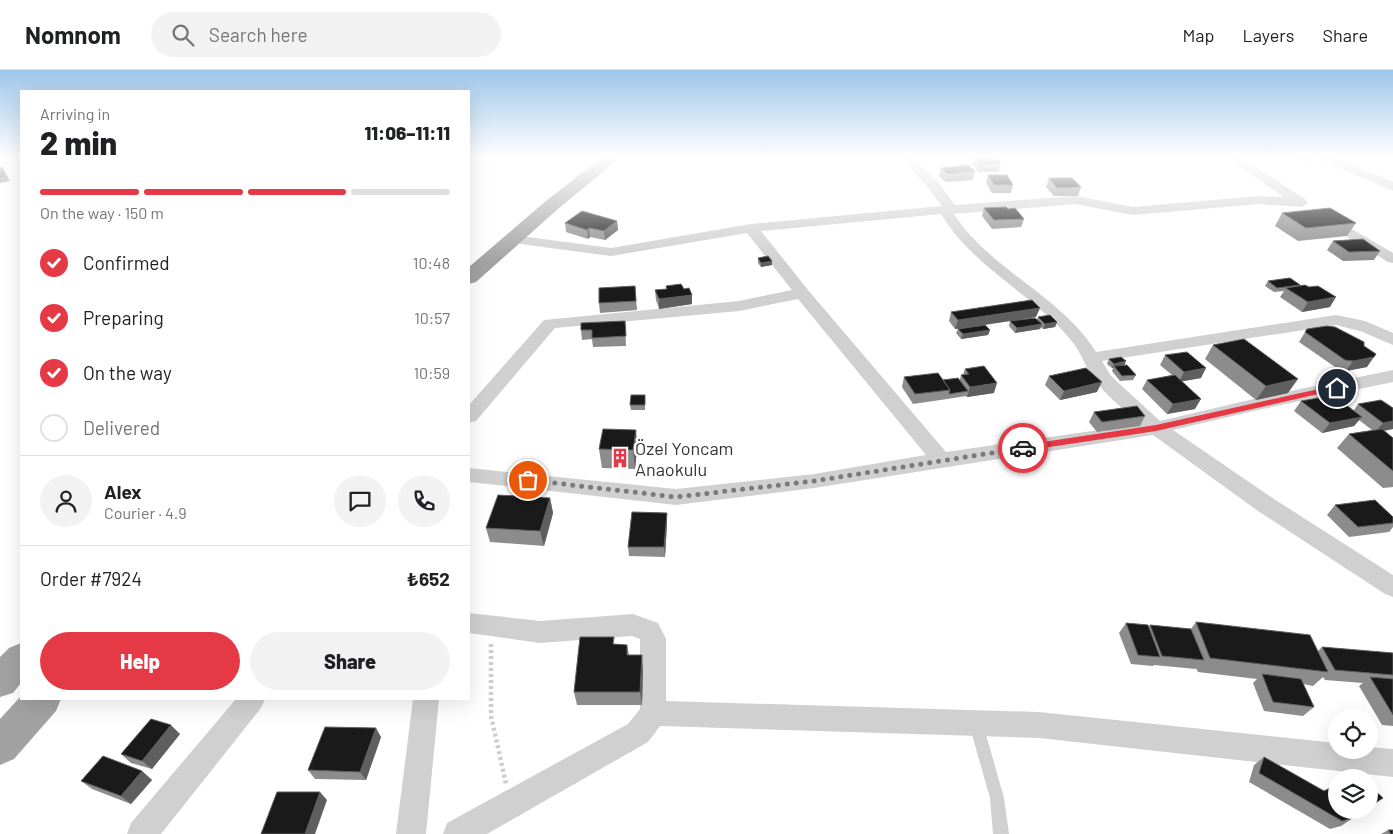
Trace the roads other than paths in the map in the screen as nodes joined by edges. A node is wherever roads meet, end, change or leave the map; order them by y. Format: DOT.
graph roads {
  1 [pos="546,192"];
  2 [pos="569,192"];
  3 [pos="938,192"];
  4 [pos="1286,192"];
  5 [pos="1309,207"];
  6 [pos="951,209"];
  7 [pos="751,228"];
  8 [pos="491,235"];
  9 [pos="513,239"];
  10 [pos="1393,259"];
  11 [pos="470,277"];
  12 [pos="802,293"];
  13 [pos="1393,340"];
  14 [pos="1090,358"];
  15 [pos="1393,376"];
  16 [pos="470,415"];
  17 [pos="1156,428"];
  18 [pos="941,460"];
  19 [pos="470,475"];
  20 [pos="1393,586"];
  21 [pos="480,624"];
  22 [pos="42,700"];
  23 [pos="251,700"];
  24 [pos="426,700"];
  25 [pos="653,713"];
  26 [pos="976,724"];
  27 [pos="0,746"];
  28 [pos="1393,762"];
  29 [pos="142,834"];
  30 [pos="411,834"];
  31 [pos="458,834"];
  32 [pos="1001,834"];
  1 -- 8 [label="highway"];
  2 -- 9 [label="highway"];
  3 -- 6 [label="street"];
  4 -- 5 [label="street"];
  5 -- 6 [label="street"];
  5 -- 10 [label="street"];
  6 -- 7 [label="street"];
  6 -- 14 [label="street"];
  7 -- 9 [label="street"];
  7 -- 12 [label="street"];
  9 -- 11 [label="highway"];
  12 -- 16 [label="street"];
  12 -- 18 [label="street"];
  13 -- 14 [label="street"];
  14 -- 17 [label="street"];
  15 -- 17 [label="street"];
  17 -- 18 [label="street"];
  17 -- 20 [label="street"];
  18 -- 19 [label="street"];
  21 -- 25 [label="street"];
  22 -- 27 [label="highway"];
  23 -- 29 [label="street"];
  24 -- 30 [label="street"];
  25 -- 26 [label="street"];
  25 -- 31 [label="street"];
  26 -- 28 [label="street"];
  26 -- 32 [label="lane"];
}
